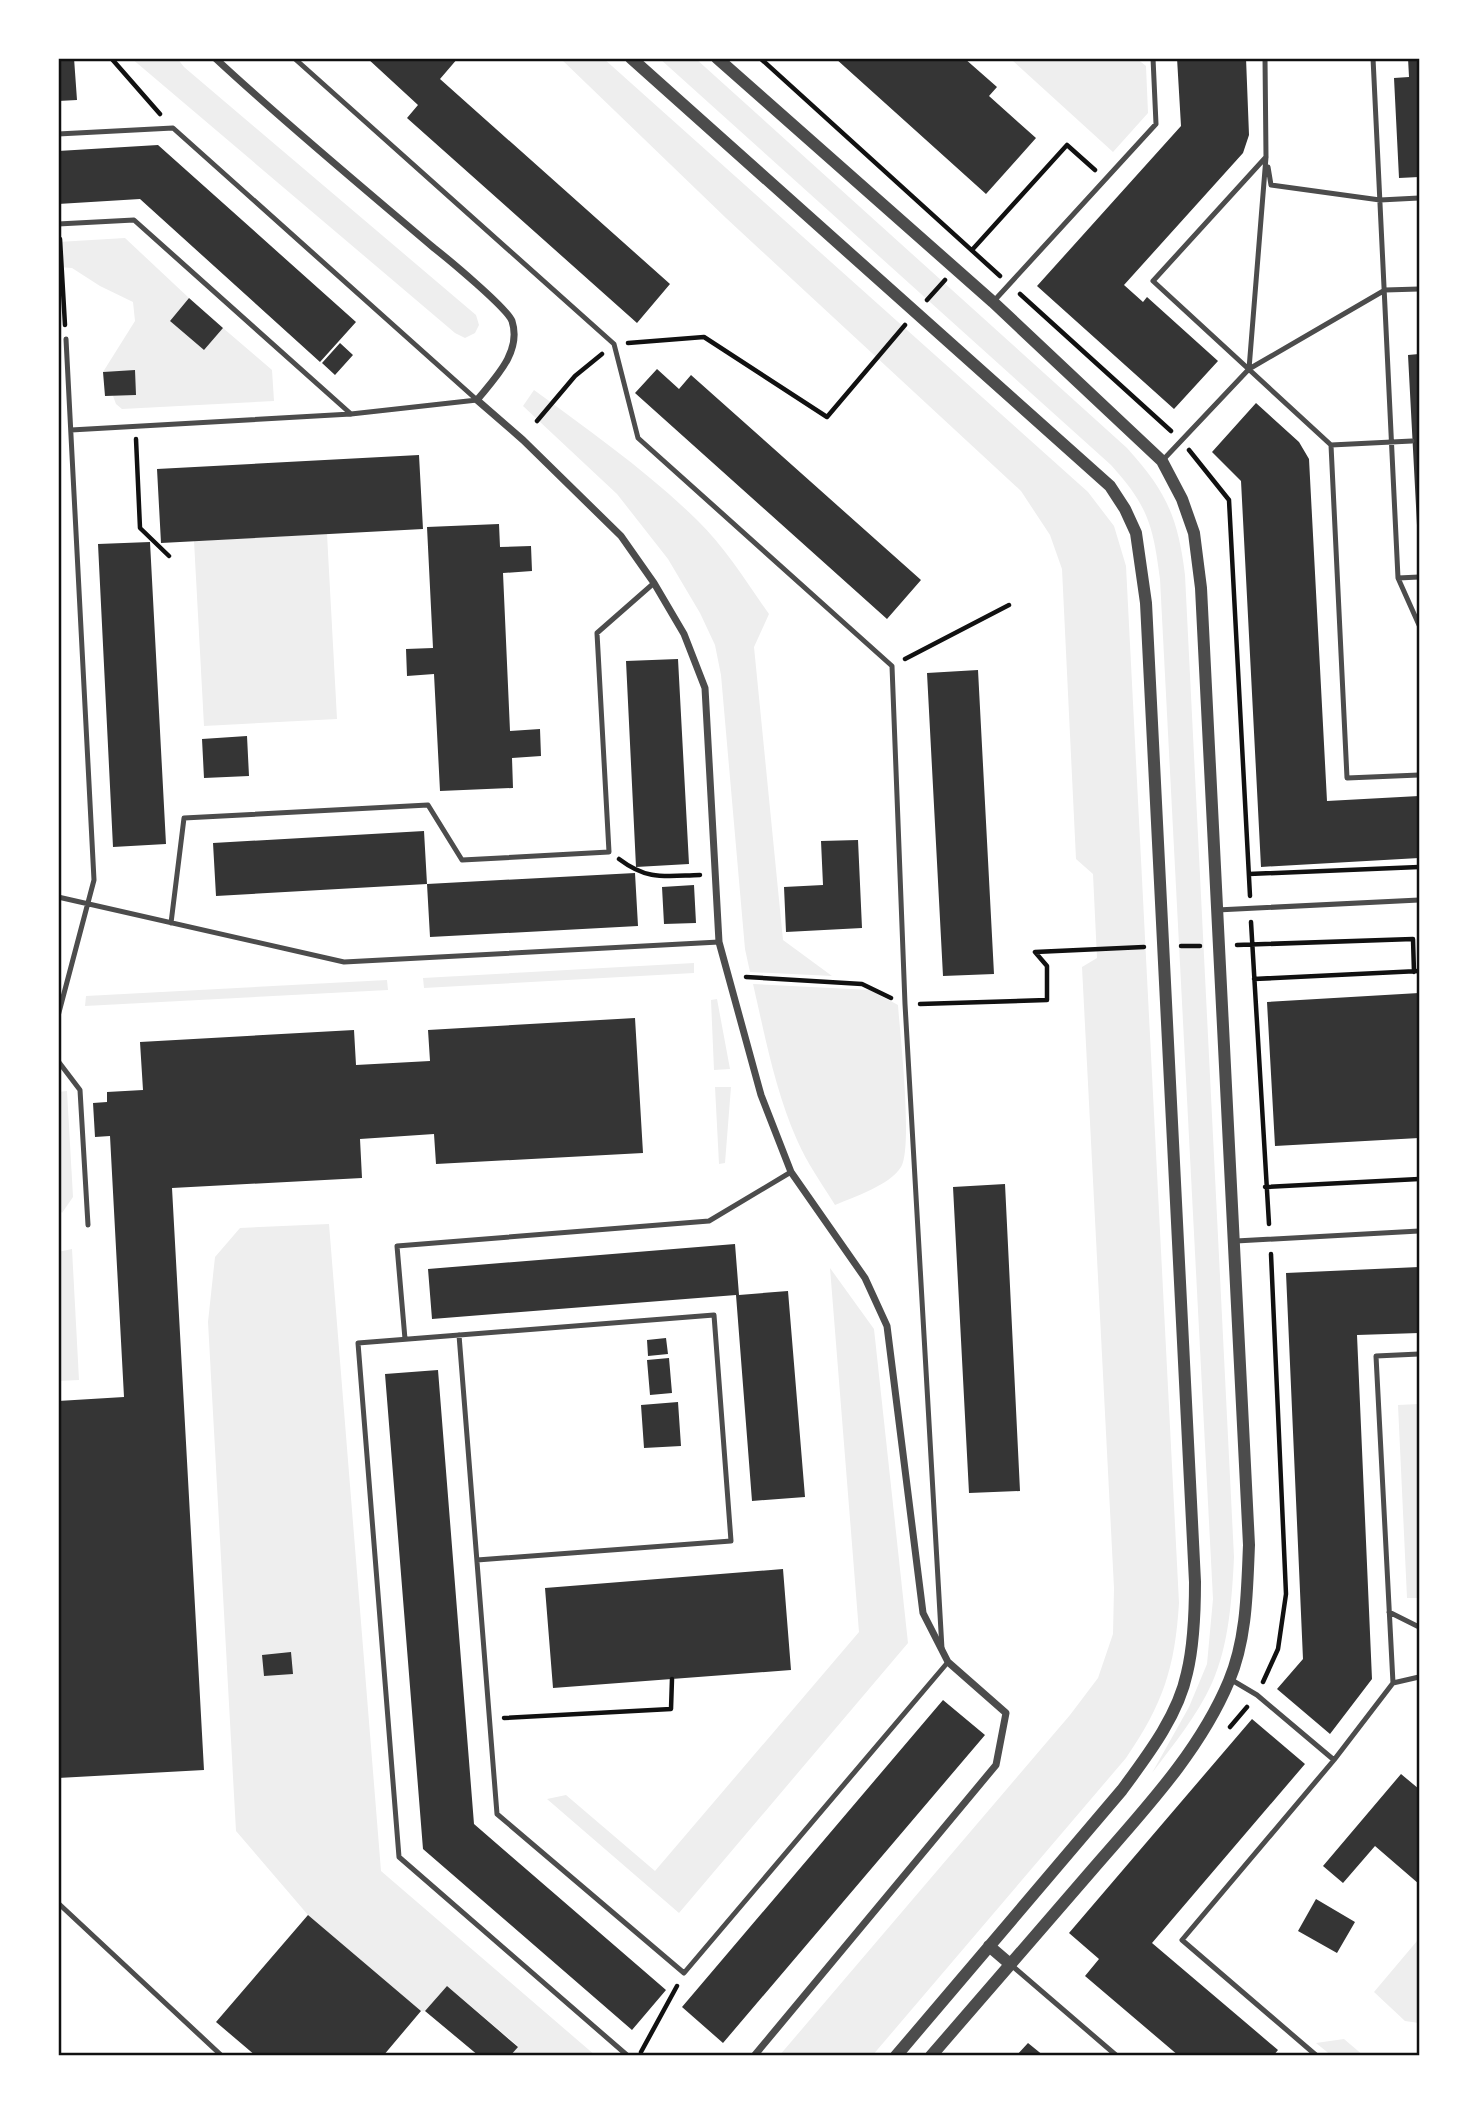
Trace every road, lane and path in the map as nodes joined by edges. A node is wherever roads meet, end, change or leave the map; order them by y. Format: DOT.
graph roads {
  1 [pos="111,58"];
  2 [pos="215,58"];
  3 [pos="294,58"];
  4 [pos="631,58"];
  5 [pos="718,58"];
  6 [pos="1153,58"];
  7 [pos="1265,58"];
  8 [pos="1373,58"];
  9 [pos="173,128"];
  10 [pos="58,134"];
  11 [pos="1266,158"];
  12 [pos="1053,160"];
  13 [pos="1105,179"];
  14 [pos="1419,198"];
  15 [pos="1380,200"];
  16 [pos="59,224"];
  17 [pos="1419,289"];
  18 [pos="1385,290"];
  19 [pos="993,302"];
  20 [pos="66,339"];
  21 [pos="614,344"];
  22 [pos="873,360"];
  23 [pos="1249,369"];
  24 [pos="477,400"];
  25 [pos="351,414"];
  26 [pos="537,421"];
  27 [pos="135,426"];
  28 [pos="71,430"];
  29 [pos="1412,441"];
  30 [pos="1392,442"];
  31 [pos="1331,445"];
  32 [pos="1162,461"];
  33 [pos="169,556"];
  34 [pos="1419,577"];
  35 [pos="1398,578"];
  36 [pos="654,583"];
  37 [pos="1009,605"];
  38 [pos="1419,625"];
  39 [pos="892,666"];
  40 [pos="1419,775"];
  41 [pos="622,862"];
  42 [pos="1419,867"];
  43 [pos="715,874"];
  44 [pos="1249,874"];
  45 [pos="58,897"];
  46 [pos="1419,900"];
  47 [pos="88,903"];
  48 [pos="1217,910"];
  49 [pos="171,923"];
  50 [pos="719,942"];
  51 [pos="1210,945"];
  52 [pos="1224,945"];
  53 [pos="1156,947"];
  54 [pos="1170,947"];
  55 [pos="1417,971"];
  56 [pos="752,978"];
  57 [pos="1254,979"];
  58 [pos="905,1004"];
  59 [pos="58,1014"];
  60 [pos="58,1061"];
  61 [pos="791,1172"];
  62 [pos="1419,1179"];
  63 [pos="1265,1187"];
  64 [pos="88,1225"];
  65 [pos="1419,1231"];
  66 [pos="1232,1241"];
  67 [pos="459,1335"];
  68 [pos="405,1339"];
  69 [pos="1419,1354"];
  70 [pos="477,1560"];
  71 [pos="1389,1612"];
  72 [pos="1419,1627"];
  73 [pos="942,1650"];
  74 [pos="948,1662"];
  75 [pos="1419,1677"];
  76 [pos="672,1679"];
  77 [pos="1230,1679"];
  78 [pos="1393,1683"];
  79 [pos="489,1718"];
  80 [pos="1334,1760"];
  81 [pos="58,1903"];
  82 [pos="989,1947"];
  83 [pos="1010,1964"];
  84 [pos="684,1973"];
  85 [pos="222,2056"];
  86 [pos="628,2056"];
  87 [pos="638,2056"];
  88 [pos="754,2056"];
  89 [pos="896,2056"];
  90 [pos="931,2056"];
  91 [pos="1117,2056"];
  92 [pos="1317,2056"];
  1 -- 9 [label="path"];
  2 -- 24 [label="street"];
  3 -- 21 [label="lane"];
  4 -- 82 [label="street"];
  5 -- 19 [label="street"];
  6 -- 13 [label="lane"];
  7 -- 11 [label="lane"];
  8 -- 15 [label="lane"];
  9 -- 10 [label="lane"];
  9 -- 24 [label="lane"];
  11 -- 15 [label="lane"];
  11 -- 23 [label="lane"];
  11 -- 23 [label="lane"];
  12 -- 13 [label="path"];
  13 -- 19 [label="lane"];
  14 -- 15 [label="lane"];
  15 -- 18 [label="lane"];
  16 -- 20 [label="path"];
  16 -- 25 [label="lane"];
  17 -- 18 [label="lane"];
  18 -- 23 [label="lane"];
  18 -- 30 [label="lane"];
  19 -- 32 [label="street"];
  20 -- 28 [label="lane"];
  21 -- 22 [label="path"];
  21 -- 26 [label="path"];
  21 -- 39 [label="lane"];
  23 -- 31 [label="lane"];
  23 -- 32 [label="lane"];
  24 -- 25 [label="lane"];
  24 -- 36 [label="street"];
  25 -- 27 [label="lane"];
  27 -- 28 [label="lane"];
  27 -- 33 [label="path"];
  28 -- 47 [label="lane"];
  29 -- 30 [label="lane"];
  30 -- 31 [label="lane"];
  30 -- 35 [label="lane"];
  31 -- 40 [label="lane"];
  32 -- 48 [label="street"];
  34 -- 35 [label="lane"];
  35 -- 38 [label="lane"];
  36 -- 43 [label="street"];
  36 -- 49 [label="lane"];
  37 -- 39 [label="path"];
  39 -- 58 [label="lane"];
  41 -- 43 [label="path"];
  42 -- 44 [label="path"];
  43 -- 50 [label="street"];
  45 -- 47 [label="lane"];
  46 -- 48 [label="lane"];
  47 -- 49 [label="lane"];
  47 -- 59 [label="lane"];
  48 -- 66 [label="street"];
  49 -- 50 [label="lane"];
  50 -- 61 [label="street"];
  51 -- 54 [label="path"];
  52 -- 55 [label="path"];
  53 -- 58 [label="path"];
  55 -- 57 [label="path"];
  56 -- 58 [label="path"];
  58 -- 73 [label="lane"];
  60 -- 64 [label="lane"];
  61 -- 68 [label="lane"];
  61 -- 73 [label="street"];
  62 -- 63 [label="path"];
  65 -- 66 [label="lane"];
  66 -- 77 [label="street"];
  67 -- 68 [label="lane"];
  67 -- 70 [label="lane"];
  67 -- 70 [label="lane"];
  68 -- 86 [label="lane"];
  69 -- 71 [label="lane"];
  70 -- 79 [label="lane"];
  71 -- 72 [label="lane"];
  71 -- 78 [label="lane"];
  73 -- 74 [label="street"];
  74 -- 84 [label="lane"];
  74 -- 88 [label="street"];
  75 -- 78 [label="lane"];
  76 -- 79 [label="path"];
  77 -- 80 [label="lane"];
  77 -- 83 [label="street"];
  78 -- 80 [label="lane"];
  79 -- 84 [label="lane"];
  80 -- 92 [label="lane"];
  81 -- 85 [label="lane"];
  82 -- 83 [label="street"];
  82 -- 89 [label="street"];
  83 -- 90 [label="street"];
  83 -- 91 [label="lane"];
  84 -- 87 [label="path"];
}
